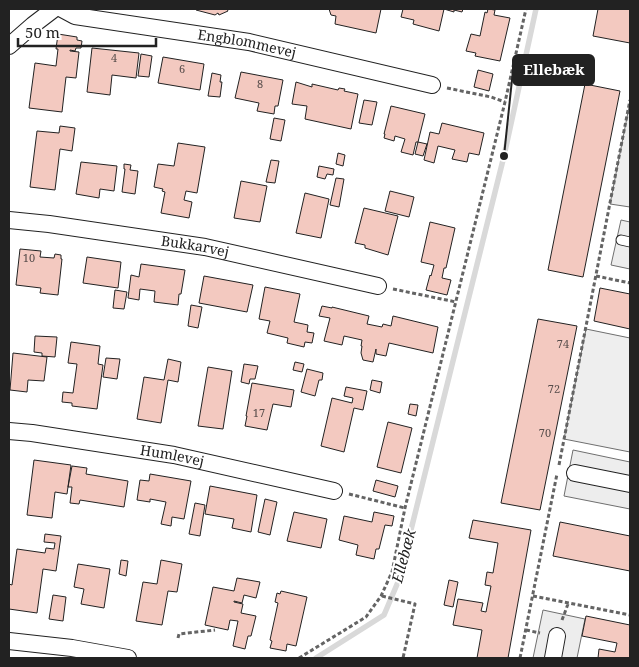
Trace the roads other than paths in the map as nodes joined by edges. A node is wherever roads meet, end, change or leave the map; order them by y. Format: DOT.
graph roads {
  1 [pos="54,9"];
  2 [pos="62,9"];
  3 [pos="9,46"];
  4 [pos="432,85"];
  5 [pos="9,220"];
  6 [pos="378,286"];
  7 [pos="9,431"];
  8 [pos="575,473"];
  9 [pos="630,484"];
  10 [pos="334,491"];
  11 [pos="557,636"];
  12 [pos="9,641"];
  13 [pos="128,658"];
  14 [pos="553,658"];
  1 -- 3 [label="street"];
  2 -- 4 [label="street, Engblommevej"];
  5 -- 6 [label="street, Bukkarvej"];
  7 -- 10 [label="street, Humlevej"];
  8 -- 9 [label="street"];
  11 -- 14 [label="street"];
  12 -- 13 [label="street"];
}
